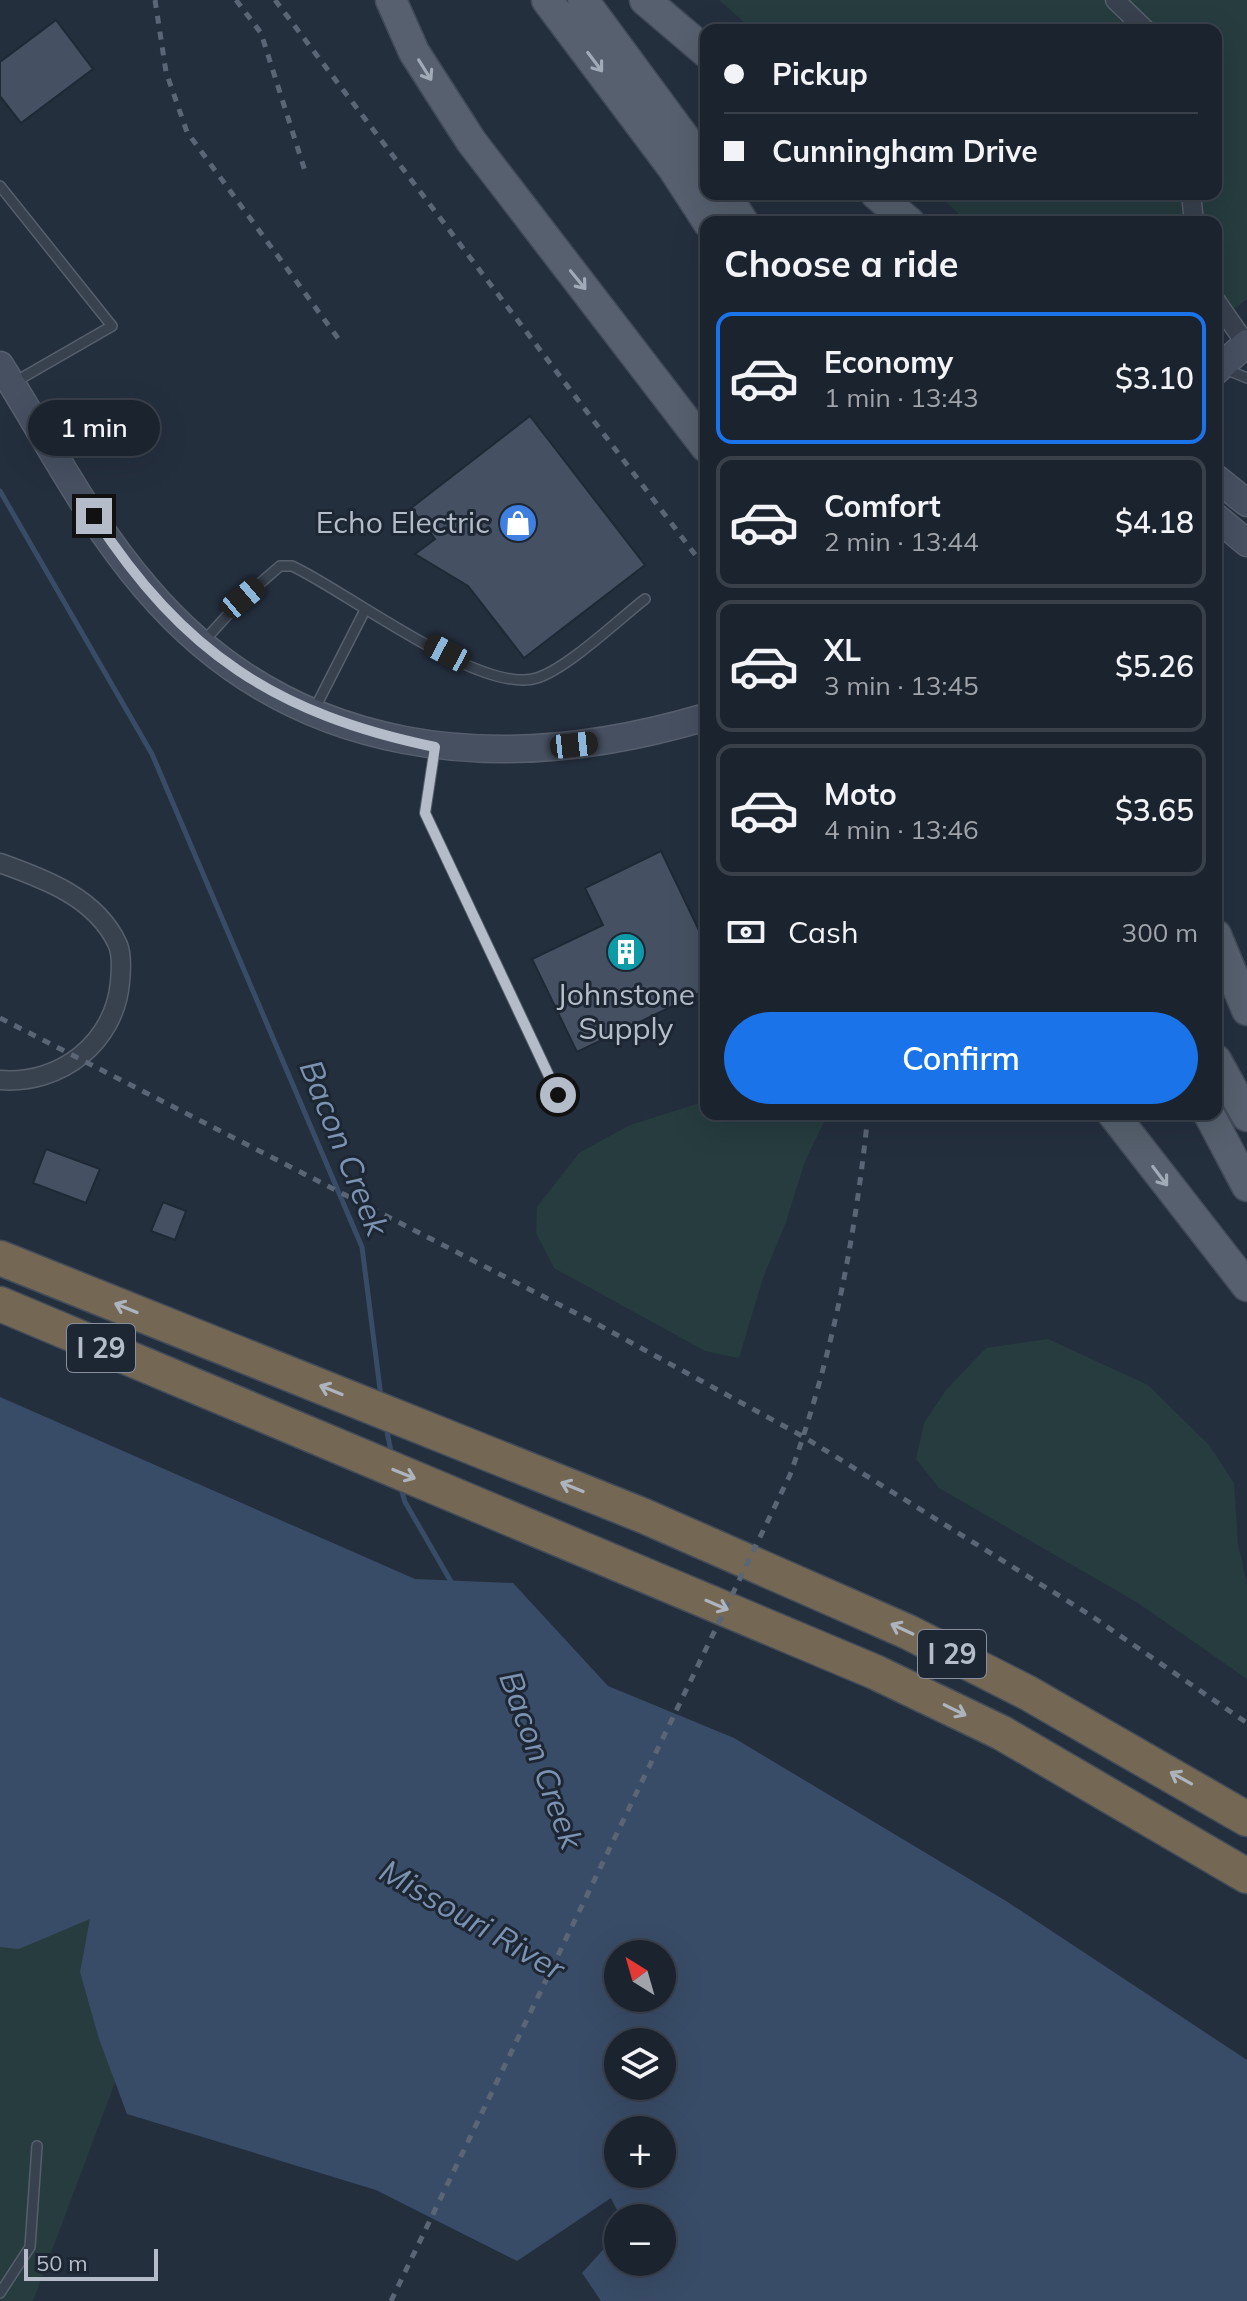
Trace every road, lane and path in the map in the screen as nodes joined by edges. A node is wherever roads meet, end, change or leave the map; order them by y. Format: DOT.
graph roads {
  1 [pos="391,0"];
  2 [pos="547,0"];
  3 [pos="583,0"];
  4 [pos="645,0"];
  5 [pos="1115,0"];
  6 [pos="1140,24"];
  7 [pos="700,47"];
  8 [pos="700,159"];
  9 [pos="0,186"];
  10 [pos="883,200"];
  11 [pos="704,216"];
  12 [pos="902,216"];
  13 [pos="1222,310"];
  14 [pos="1246,344"];
  15 [pos="1222,365"];
  16 [pos="1222,370"];
  17 [pos="6,374"];
  18 [pos="1247,378"];
  19 [pos="700,439"];
  20 [pos="1222,483"];
  21 [pos="1247,503"];
  22 [pos="1222,522"];
  23 [pos="1247,543"];
  24 [pos="645,599"];
  25 [pos="364,612"];
  26 [pos="202,643"];
  27 [pos="312,713"];
  28 [pos="700,718"];
  29 [pos="435,747"];
  30 [pos="0,863"];
  31 [pos="1222,950"];
  32 [pos="1247,1010"];
  33 [pos="1222,1071"];
  34 [pos="0,1080"];
  35 [pos="558,1095"];
  36 [pos="1247,1116"];
  37 [pos="1118,1120"];
  38 [pos="1212,1120"];
  39 [pos="1247,1186"];
  40 [pos="0,1258"];
  41 [pos="1247,1286"];
  42 [pos="0,1304"];
  43 [pos="1247,1819"];
  44 [pos="1247,1876"];
  45 [pos="37,2146"];
  46 [pos="0,2293"];
  1 -- 19 [label="main road, one-way"];
  2 -- 11 [label="main road, one-way"];
  3 -- 8 [label="main road"];
  4 -- 7 [label="main road"];
  5 -- 6 [label="street"];
  9 -- 17 [label="lane"];
  10 -- 12 [label="main road"];
  13 -- 14 [label="street"];
  14 -- 15 [label="street"];
  16 -- 18 [label="lane"];
  17 -- 26 [label="street"];
  20 -- 21 [label="street"];
  22 -- 23 [label="street"];
  24 -- 25 [label="lane"];
  25 -- 26 [label="lane"];
  25 -- 27 [label="lane"];
  26 -- 27 [label="street"];
  27 -- 29 [label="street"];
  28 -- 29 [label="street"];
  29 -- 35 [label="lane"];
  30 -- 34 [label="street"];
  31 -- 32 [label="main road"];
  33 -- 36 [label="main road"];
  37 -- 41 [label="main road, one-way"];
  38 -- 39 [label="main road"];
  43 -- 40 [label="highway, I 29, one-way"];
  42 -- 44 [label="highway, I 29, one-way"];
  45 -- 46 [label="lane"];
}
